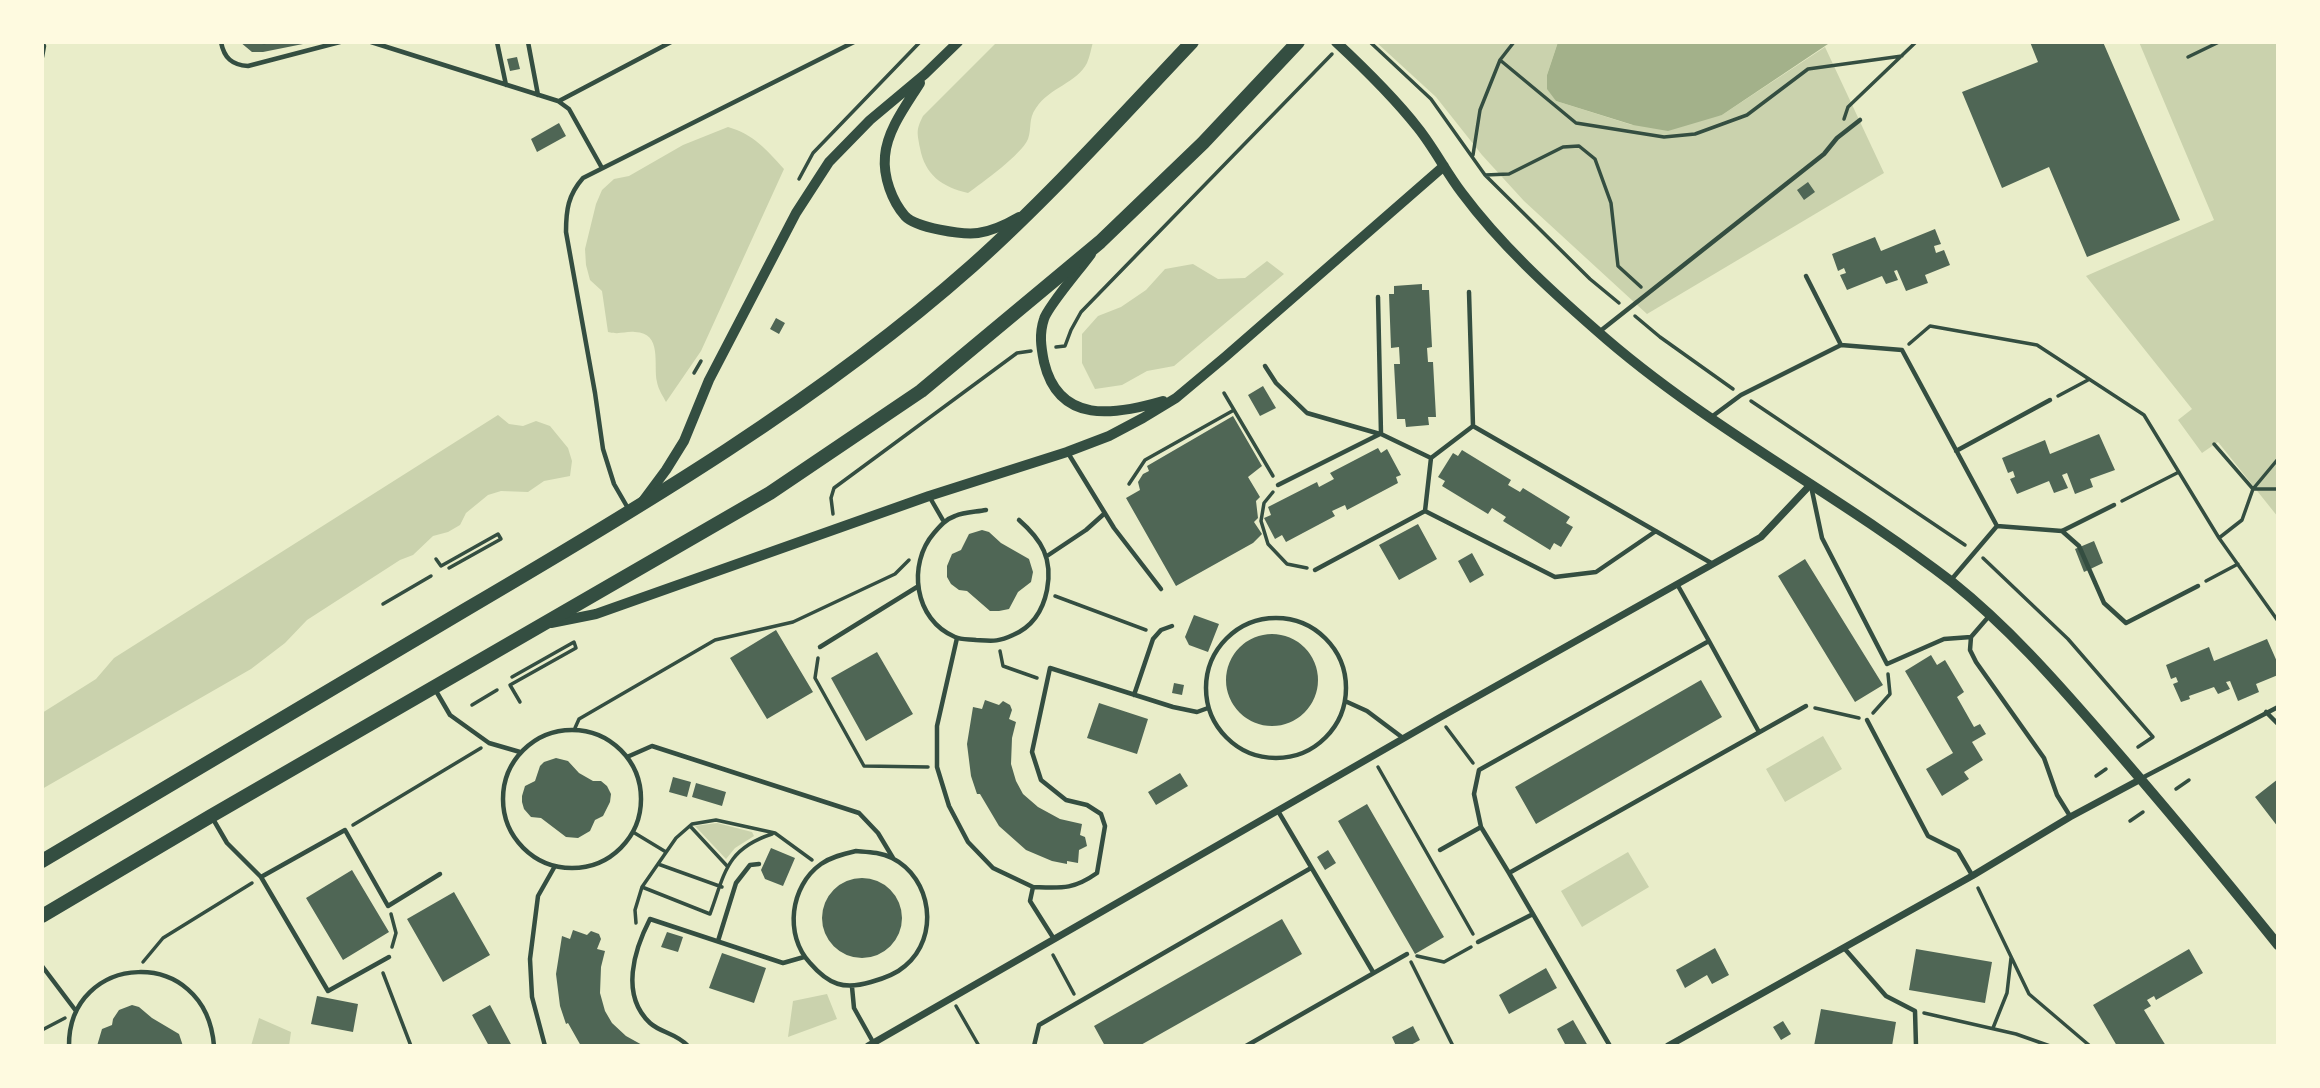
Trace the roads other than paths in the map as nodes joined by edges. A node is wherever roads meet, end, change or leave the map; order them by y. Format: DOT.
graph roads {
  1 [pos="42,42"];
  2 [pos="221,42"];
  3 [pos="340,42"];
  4 [pos="371,42"];
  5 [pos="497,42"];
  6 [pos="528,42"];
  7 [pos="671,42"];
  8 [pos="854,42"];
  9 [pos="958,42"];
  10 [pos="1192,42"];
  11 [pos="1298,42"];
  12 [pos="1336,42"];
  13 [pos="42,57"];
  14 [pos="925,74"];
  15 [pos="506,85"];
  16 [pos="538,95"];
  17 [pos="558,101"];
  18 [pos="1860,120"];
  19 [pos="1444,166"];
  20 [pos="602,168"];
  21 [pos="1030,211"];
  22 [pos="1100,242"];
  23 [pos="1806,276"];
  24 [pos="1469,292"];
  25 [pos="1378,296"];
  26 [pos="1598,332"];
  27 [pos="1841,345"];
  28 [pos="1265,366"];
  29 [pos="1176,398"];
  30 [pos="2050,400"];
  31 [pos="1710,418"];
  32 [pos="1473,426"];
  33 [pos="1381,434"];
  34 [pos="1956,451"];
  35 [pos="1067,452"];
  36 [pos="1432,458"];
  37 [pos="1811,484"];
  38 [pos="1278,485"];
  39 [pos="929,496"];
  40 [pos="2114,505"];
  41 [pos="635,508"];
  42 [pos="986,510"];
  43 [pos="1424,511"];
  44 [pos="1105,513"];
  45 [pos="1019,520"];
  46 [pos="944,522"];
  47 [pos="1997,526"];
  48 [pos="1656,531"];
  49 [pos="2062,531"];
  50 [pos="1047,556"];
  51 [pos="1713,564"];
  52 [pos="1315,570"];
  53 [pos="1950,581"];
  54 [pos="1677,584"];
  55 [pos="2198,586"];
  56 [pos="917,587"];
  57 [pos="1160,589"];
  58 [pos="1990,614"];
  59 [pos="541,625"];
  60 [pos="1172,626"];
  61 [pos="1971,637"];
  62 [pos="957,638"];
  63 [pos="1709,641"];
  64 [pos="820,647"];
  65 [pos="434,687"];
  66 [pos="1134,695"];
  67 [pos="1345,701"];
  68 [pos="1807,706"];
  69 [pos="2278,707"];
  70 [pos="1208,708"];
  71 [pos="2266,712"];
  72 [pos="1867,720"];
  73 [pos="2278,724"];
  74 [pos="1759,732"];
  75 [pos="1404,738"];
  76 [pos="520,752"];
  77 [pos="627,757"];
  78 [pos="2141,779"];
  79 [pos="1278,811"];
  80 [pos="211,816"];
  81 [pos="2070,817"];
  82 [pos="1481,827"];
  83 [pos="1440,850"];
  84 [pos="893,859"];
  85 [pos="42,861"];
  86 [pos="759,864"];
  87 [pos="555,866"];
  88 [pos="1311,868"];
  89 [pos="1509,873"];
  90 [pos="440,874"];
  91 [pos="1972,876"];
  92 [pos="261,877"];
  93 [pos="1033,887"];
  94 [pos="1533,914"];
  95 [pos="42,916"];
  96 [pos="1051,941"];
  97 [pos="718,942"];
  98 [pos="1478,943"];
  99 [pos="2278,945"];
  100 [pos="1844,948"];
  101 [pos="1407,954"];
  102 [pos="389,957"];
  103 [pos="804,957"];
  104 [pos="42,966"];
  105 [pos="1373,972"];
  106 [pos="852,987"];
  107 [pos="76,1011"];
  108 [pos="870,1044"];
  109 [pos="69,1046"];
  110 [pos="214,1046"];
  111 [pos="545,1046"];
  112 [pos="688,1046"];
  113 [pos="1034,1046"];
  114 [pos="1246,1046"];
  115 [pos="1611,1046"];
  116 [pos="1668,1046"];
  117 [pos="1916,1046"];
  1 -- 13 [label="lane"];
  2 -- 3 [label="lane"];
  4 -- 15 [label="lane"];
  5 -- 15 [label="lane"];
  6 -- 16 [label="lane"];
  7 -- 17 [label="lane"];
  8 -- 20 [label="lane"];
  9 -- 14 [label="street"];
  10 -- 21 [label="main road"];
  11 -- 22 [label="main road"];
  12 -- 19 [label="street"];
  14 -- 21 [label="street"];
  14 -- 41 [label="street"];
  15 -- 16 [label="lane"];
  16 -- 17 [label="lane"];
  17 -- 20 [label="lane"];
  18 -- 26 [label="lane"];
  19 -- 26 [label="street"];
  19 -- 29 [label="street"];
  20 -- 41 [label="lane"];
  21 -- 41 [label="main road"];
  22 -- 29 [label="street"];
  22 -- 59 [label="main road"];
  23 -- 27 [label="lane"];
  24 -- 32 [label="lane"];
  25 -- 33 [label="lane"];
  26 -- 31 [label="street"];
  27 -- 31 [label="lane"];
  27 -- 34 [label="lane"];
  28 -- 33 [label="lane"];
  29 -- 35 [label="street"];
  30 -- 34 [label="lane"];
  31 -- 37 [label="street"];
  32 -- 36 [label="lane"];
  32 -- 48 [label="lane"];
  33 -- 36 [label="lane"];
  33 -- 38 [label="lane"];
  34 -- 47 [label="lane"];
  35 -- 39 [label="street"];
  35 -- 44 [label="lane"];
  36 -- 43 [label="lane"];
  37 -- 51 [label="street"];
  37 -- 53 [label="street"];
  37 -- 61 [label="lane"];
  39 -- 46 [label="lane"];
  39 -- 59 [label="street"];
  40 -- 49 [label="lane"];
  41 -- 85 [label="main road"];
  42 -- 46 [label="lane"];
  43 -- 48 [label="lane"];
  43 -- 52 [label="lane"];
  44 -- 50 [label="lane"];
  44 -- 57 [label="lane"];
  45 -- 50 [label="lane"];
  46 -- 56 [label="lane"];
  47 -- 49 [label="lane"];
  47 -- 53 [label="lane"];
  48 -- 51 [label="lane"];
  49 -- 55 [label="lane"];
  50 -- 62 [label="lane"];
  51 -- 54 [label="street"];
  53 -- 58 [label="street"];
  54 -- 63 [label="lane"];
  54 -- 75 [label="street"];
  56 -- 62 [label="lane"];
  56 -- 64 [label="lane"];
  58 -- 61 [label="lane"];
  58 -- 78 [label="street"];
  59 -- 65 [label="main road"];
  60 -- 66 [label="lane"];
  61 -- 81 [label="lane"];
  62 -- 93 [label="lane"];
  63 -- 74 [label="lane"];
  63 -- 82 [label="lane"];
  65 -- 76 [label="lane"];
  65 -- 80 [label="main road"];
  66 -- 70 [label="lane"];
  66 -- 93 [label="lane"];
  67 -- 70 [label="lane"];
  67 -- 70 [label="lane"];
  67 -- 75 [label="lane"];
  68 -- 74 [label="lane"];
  69 -- 71 [label="lane"];
  71 -- 73 [label="lane"];
  71 -- 78 [label="lane"];
  72 -- 91 [label="lane"];
  74 -- 89 [label="lane"];
  75 -- 79 [label="street"];
  76 -- 77 [label="lane"];
  76 -- 87 [label="lane"];
  77 -- 84 [label="lane"];
  77 -- 87 [label="lane"];
  78 -- 81 [label="street"];
  78 -- 99 [label="street"];
  79 -- 88 [label="lane"];
  79 -- 96 [label="street"];
  80 -- 92 [label="lane"];
  80 -- 95 [label="main road"];
  81 -- 91 [label="street"];
  82 -- 83 [label="lane"];
  82 -- 89 [label="lane"];
  84 -- 103 [label="lane"];
  84 -- 106 [label="lane"];
  86 -- 97 [label="lane"];
  87 -- 111 [label="lane"];
  88 -- 105 [label="lane"];
  88 -- 113 [label="lane"];
  89 -- 94 [label="lane"];
  90 -- 92 [label="lane"];
  91 -- 100 [label="street"];
  92 -- 102 [label="lane"];
  93 -- 96 [label="lane"];
  94 -- 98 [label="lane"];
  94 -- 115 [label="lane"];
  96 -- 108 [label="street"];
  97 -- 103 [label="lane"];
  97 -- 112 [label="lane"];
  100 -- 116 [label="street"];
  100 -- 117 [label="lane"];
  101 -- 105 [label="lane"];
  103 -- 106 [label="lane"];
  104 -- 107 [label="lane"];
  105 -- 114 [label="lane"];
  106 -- 108 [label="lane"];
  107 -- 109 [label="lane"];
  107 -- 110 [label="lane"];
}
